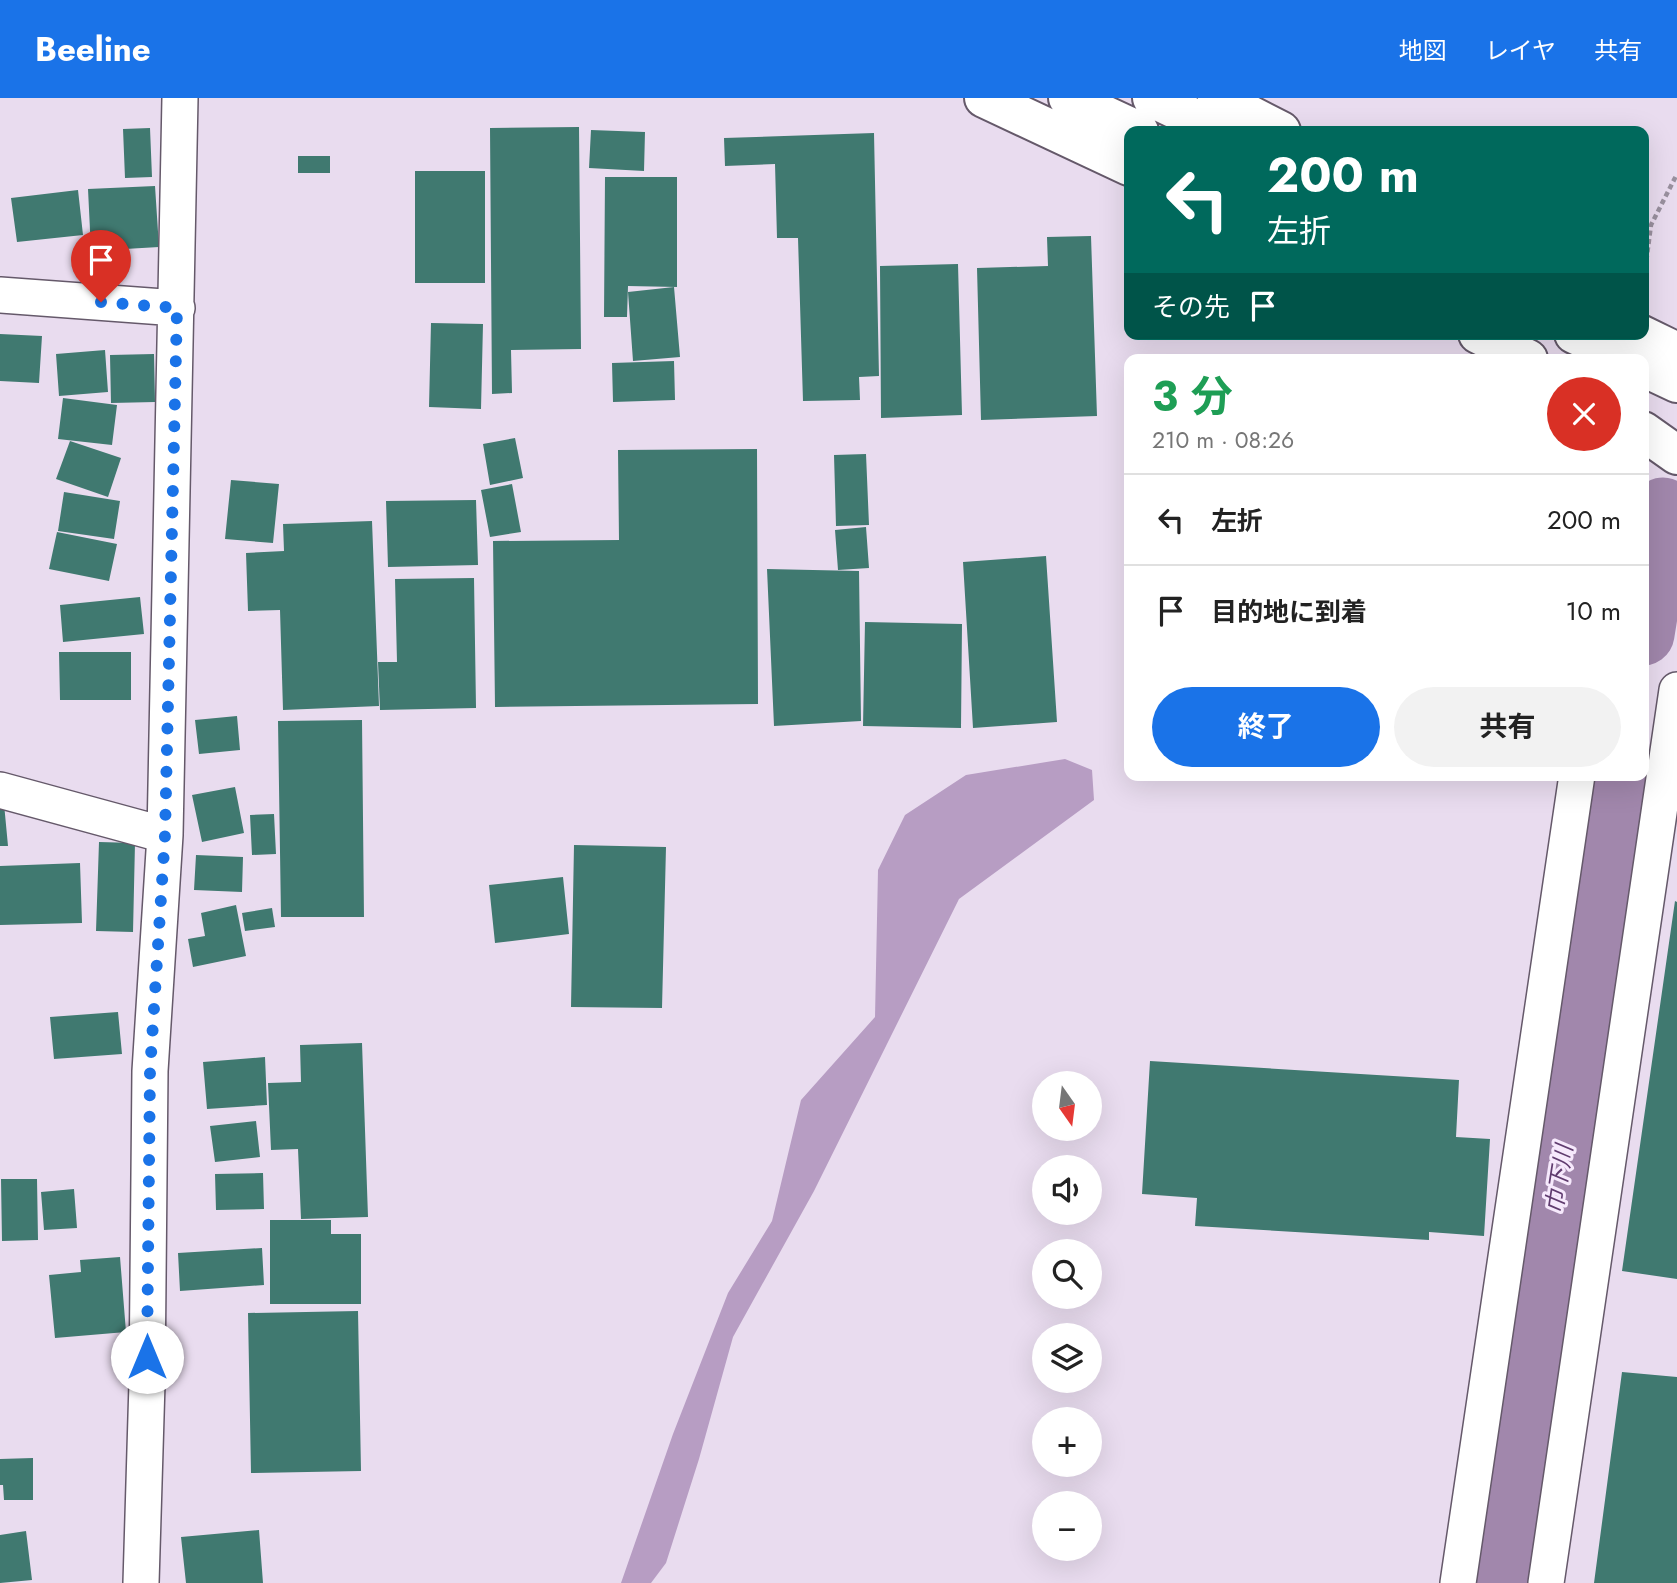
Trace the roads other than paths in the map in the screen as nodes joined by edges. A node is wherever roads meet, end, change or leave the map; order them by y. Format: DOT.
graph roads {
  1 [pos="180,98"];
  2 [pos="984,98"];
  3 [pos="1068,98"];
  4 [pos="1152,98"];
  5 [pos="1217,98"];
  6 [pos="1128,126"];
  7 [pos="1211,126"];
  8 [pos="1271,126"];
  9 [pos="1124,164"];
  10 [pos="0,296"];
  11 [pos="177,308"];
  12 [pos="1649,313"];
  13 [pos="1677,325"];
  14 [pos="1649,338"];
  15 [pos="1490,340"];
  16 [pos="1586,340"];
  17 [pos="1677,352"];
  18 [pos="1518,354"];
  19 [pos="1616,354"];
  20 [pos="1649,370"];
  21 [pos="1677,383"];
  22 [pos="1649,435"];
  23 [pos="1677,455"];
  24 [pos="1677,690"];
  25 [pos="1576,781"];
  26 [pos="0,790"];
  27 [pos="165,835"];
  28 [pos="141,1583"];
  29 [pos="1458,1583"];
  30 [pos="1546,1583"];
  1 -- 11 [label="street"];
  2 -- 9 [label="highway"];
  3 -- 6 [label="highway"];
  4 -- 7 [label="highway"];
  5 -- 8 [label="highway"];
  10 -- 11 [label="street"];
  11 -- 27 [label="street"];
  12 -- 13 [label="highway"];
  14 -- 17 [label="highway"];
  15 -- 18 [label="highway"];
  16 -- 19 [label="highway"];
  20 -- 21 [label="highway"];
  22 -- 23 [label="highway"];
  24 -- 30 [label="street"];
  25 -- 29 [label="street"];
  26 -- 27 [label="street"];
  27 -- 28 [label="street"];
}
